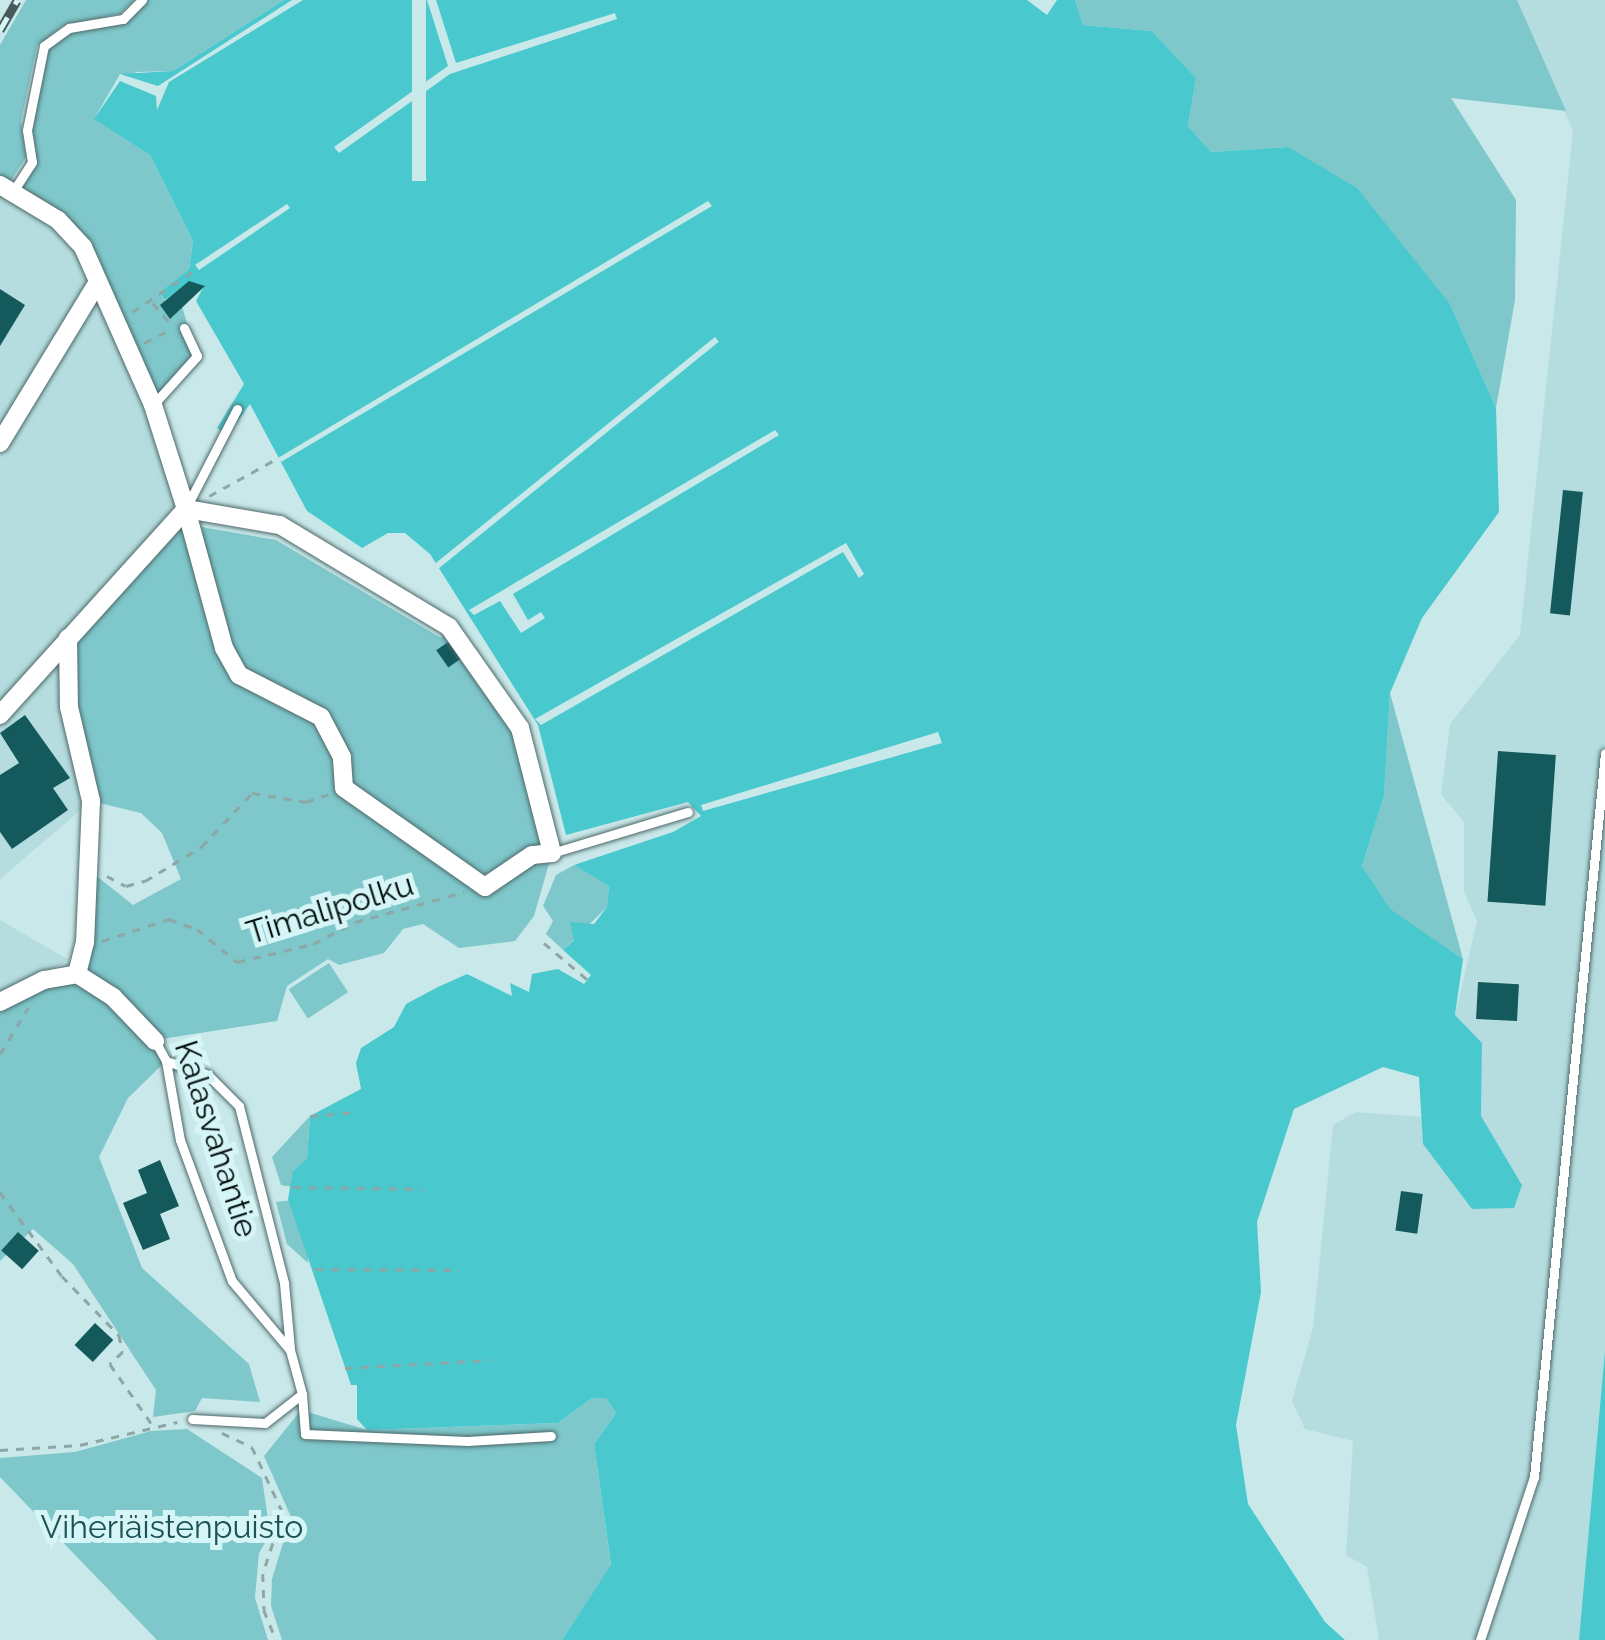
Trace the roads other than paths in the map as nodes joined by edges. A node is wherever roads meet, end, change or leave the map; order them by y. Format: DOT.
graph roads {
  1 [pos="142,0"];
  2 [pos="6,189"];
  3 [pos="98,282"];
  4 [pos="179,328"];
  5 [pos="154,404"];
  6 [pos="237,409"];
  7 [pos="0,443"];
  8 [pos="186,509"];
  9 [pos="68,638"];
  10 [pos="0,714"];
  11 [pos="1605,753"];
  12 [pos="688,812"];
  13 [pos="552,853"];
  14 [pos="76,974"];
  15 [pos="0,1002"];
  16 [pos="155,1040"];
  17 [pos="166,1062"];
  18 [pos="290,1350"];
  19 [pos="302,1394"];
  20 [pos="192,1419"];
  21 [pos="551,1436"];
  22 [pos="1480,1640"];
  1 -- 2 [label="lane"];
  2 -- 3 [label="street"];
  3 -- 5 [label="street"];
  3 -- 7 [label="street"];
  4 -- 5 [label="lane"];
  5 -- 8 [label="street"];
  6 -- 8 [label="lane"];
  8 -- 9 [label="street"];
  8 -- 13 [label="street"];
  8 -- 13 [label="street"];
  9 -- 10 [label="street"];
  9 -- 14 [label="street"];
  11 -- 22 [label="lane"];
  12 -- 13 [label="lane"];
  14 -- 15 [label="street"];
  14 -- 16 [label="street, Kalasvahantie"];
  16 -- 17 [label="lane, Kalasvahantie"];
  17 -- 18 [label="lane, Kalasvahantie"];
  17 -- 18 [label="lane"];
  18 -- 19 [label="lane, Kalasvahantie"];
  19 -- 20 [label="lane"];
  19 -- 21 [label="lane, Kalasvahantie"];
}
